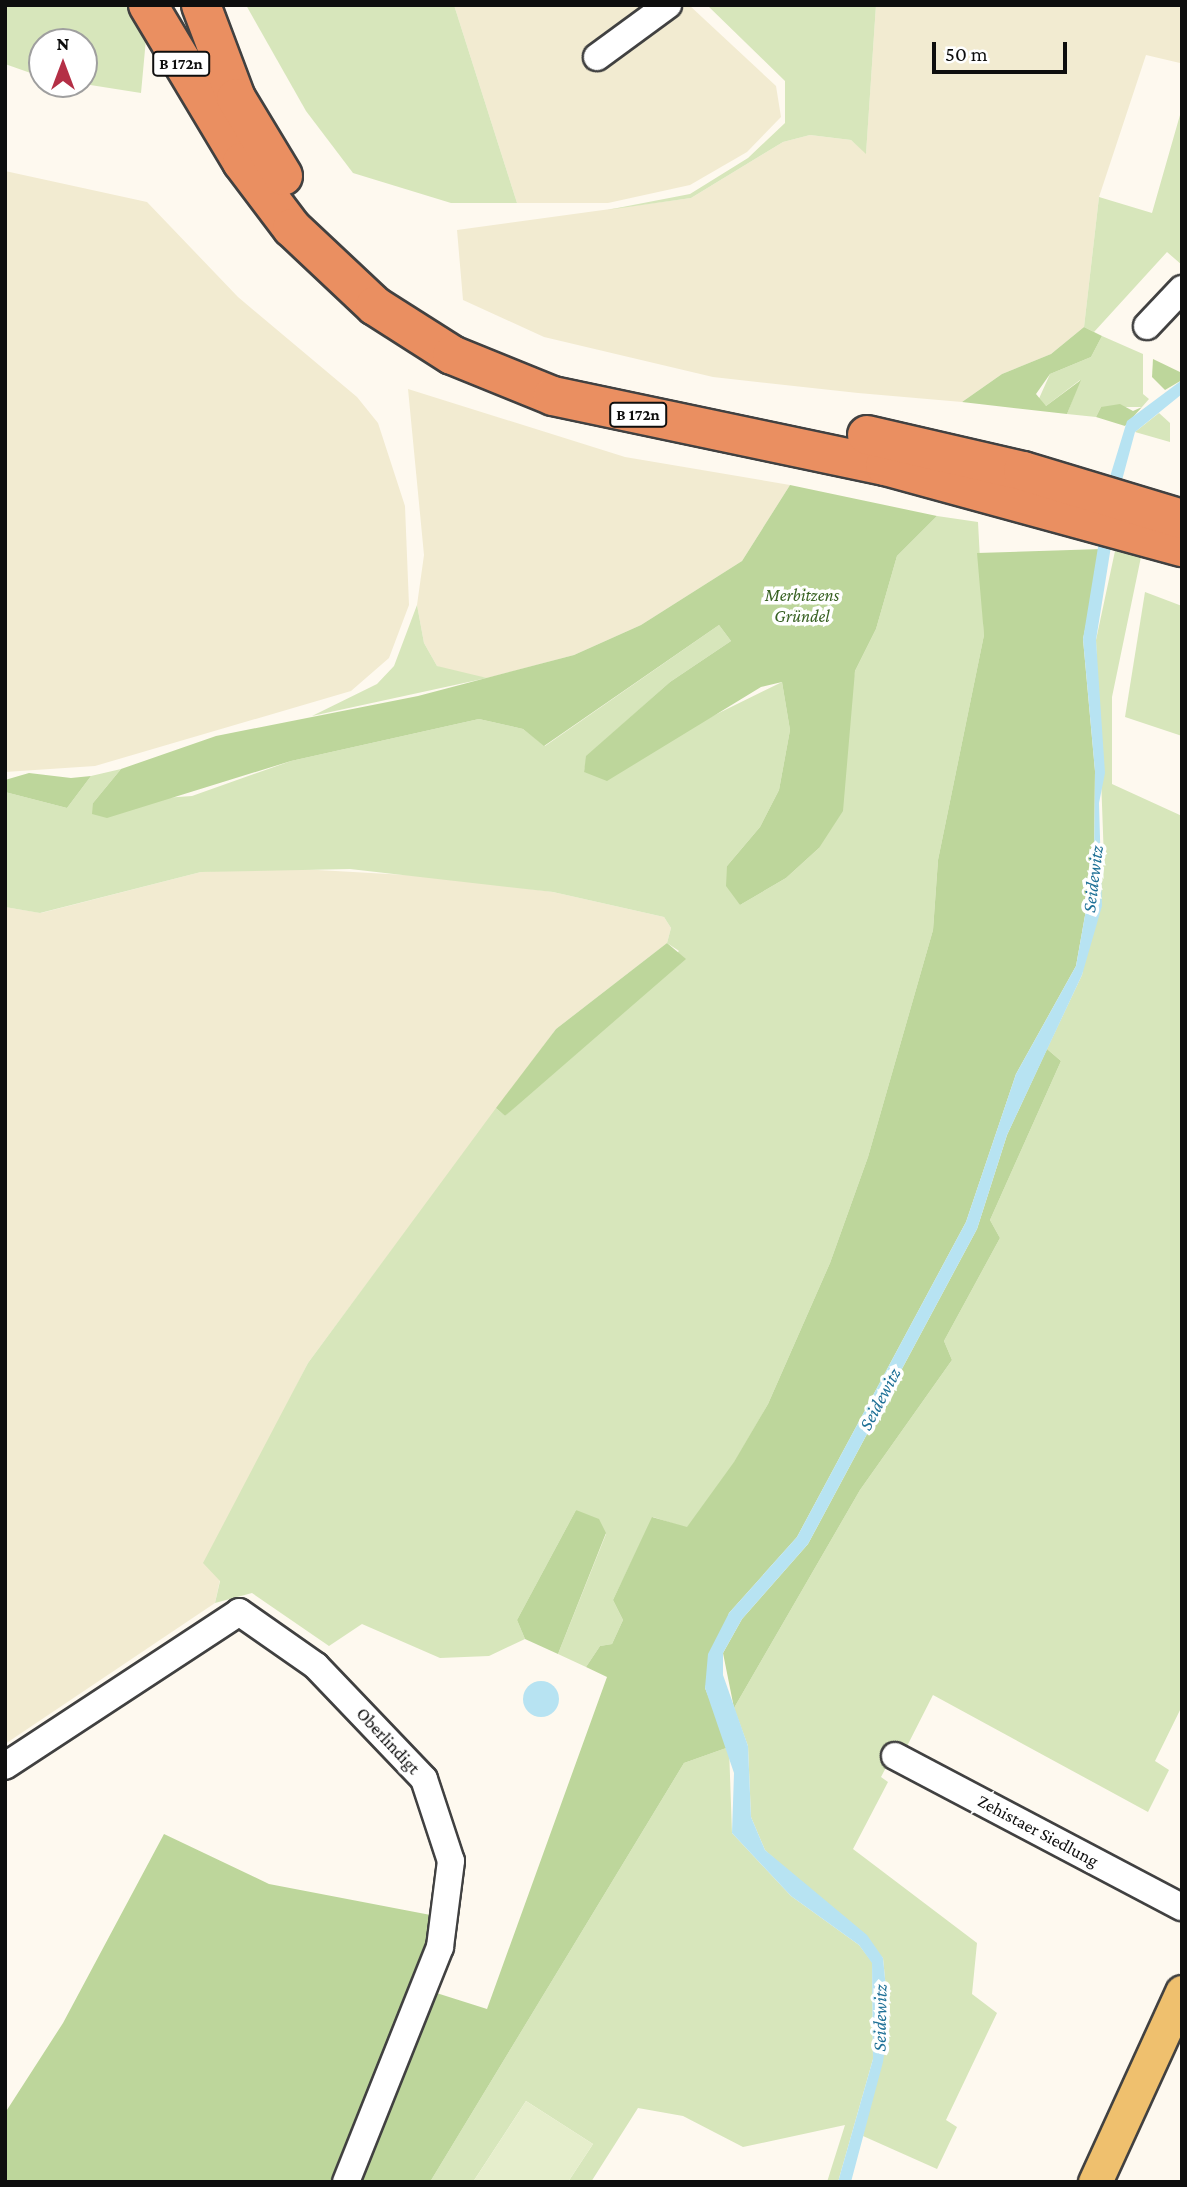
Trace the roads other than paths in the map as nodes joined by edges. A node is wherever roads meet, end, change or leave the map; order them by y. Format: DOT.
graph roads {
  1 [pos="148,5"];
  2 [pos="668,5"];
  3 [pos="197,9"];
  4 [pos="597,57"];
  5 [pos="216,121"];
  6 [pos="306,225"];
  7 [pos="1182,289"];
  8 [pos="1147,326"];
  9 [pos="1019,485"];
  10 [pos="1182,519"];
  11 [pos="1182,547"];
  12 [pos="895,1756"];
  13 [pos="5,1766"];
  14 [pos="1182,1907"];
  15 [pos="1182,1992"];
  16 [pos="346,2182"];
  17 [pos="1096,2182"];
  1 -- 5 [label="highway, B 172n"];
  2 -- 4 [label="street"];
  3 -- 5 [label="highway, B 172n"];
  3 -- 6 [label="highway, B 172n"];
  5 -- 6 [label="highway, B 172n"];
  6 -- 9 [label="highway, B 172n"];
  7 -- 8 [label="street"];
  9 -- 10 [label="highway, B 172n"];
  9 -- 11 [label="highway, B 172n"];
  12 -- 14 [label="street, Zehistaer Siedlung"];
  13 -- 16 [label="street, Oberlindigt"];
  15 -- 17 [label="main road"];
}
